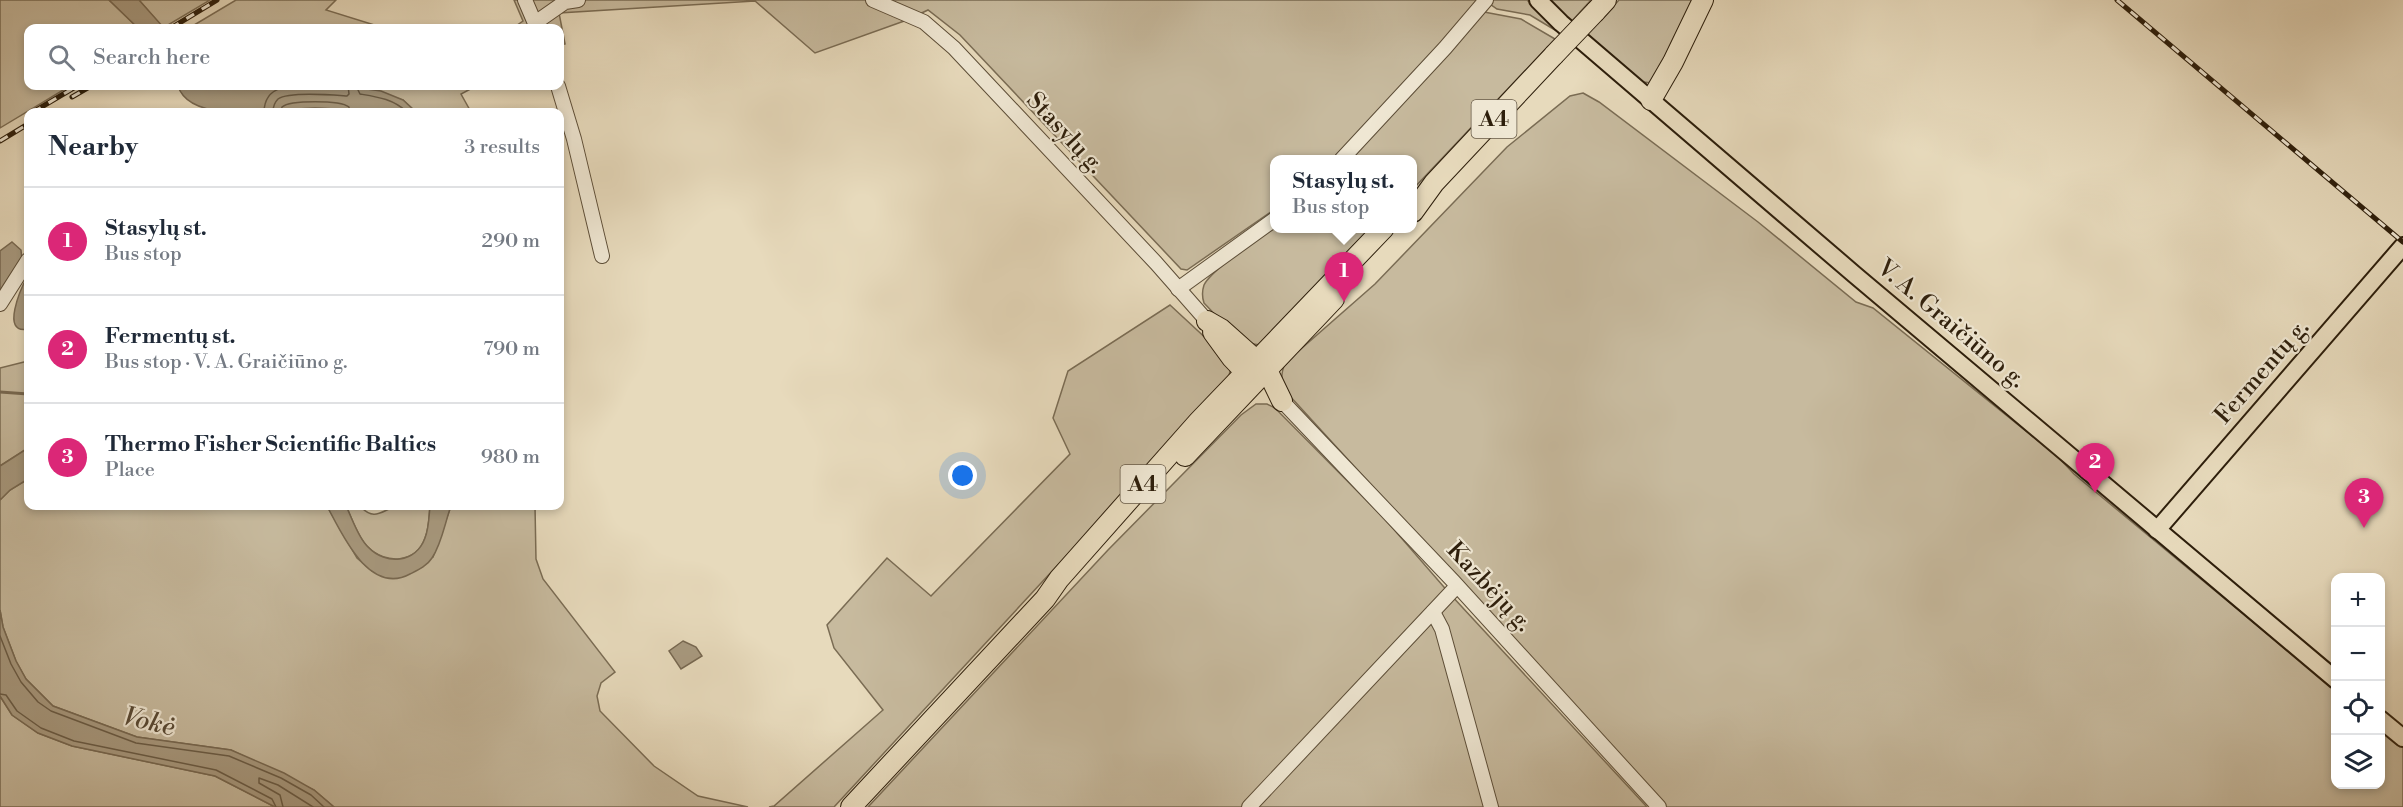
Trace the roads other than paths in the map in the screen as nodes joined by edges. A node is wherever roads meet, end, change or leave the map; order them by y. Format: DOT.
graph roads {
  1 [pos="525,0"];
  2 [pos="873,0"];
  3 [pos="1486,0"];
  4 [pos="1538,0"];
  5 [pos="1703,0"];
  6 [pos="565,1"];
  7 [pos="1600,6"];
  8 [pos="535,24"];
  9 [pos="538,24"];
  10 [pos="559,90"];
  11 [pos="1651,100"];
  12 [pos="1345,155"];
  13 [pos="1434,183"];
  14 [pos="1417,196"];
  15 [pos="1417,206"];
  16 [pos="1270,223"];
  17 [pos="1379,233"];
  18 [pos="1393,233"];
  19 [pos="2403,246"];
  20 [pos="602,256"];
  21 [pos="24,266"];
  22 [pos="1178,290"];
  23 [pos="0,304"];
  24 [pos="1207,321"];
  25 [pos="1255,371"];
  26 [pos="1282,401"];
  27 [pos="2157,530"];
  28 [pos="1457,586"];
  29 [pos="1433,612"];
  30 [pos="2331,676"];
  31 [pos="2385,723"];
  32 [pos="2403,738"];
  33 [pos="851,807"];
  34 [pos="1249,807"];
  35 [pos="1491,807"];
  36 [pos="1659,807"];
  1 -- 8 [label="street"];
  2 -- 22 [label="street, Stasylų g."];
  3 -- 12 [label="street"];
  4 -- 11 [label="main road, V. A. Graičiūno g."];
  5 -- 11 [label="highway"];
  6 -- 9 [label="street"];
  7 -- 13 [label="highway, A4, bridge"];
  10 -- 20 [label="street"];
  11 -- 27 [label="main road, V. A. Graičiūno g."];
  13 -- 14 [label="highway, A4"];
  13 -- 15 [label="highway, A4"];
  16 -- 22 [label="street"];
  17 -- 25 [label="highway, A4"];
  18 -- 25 [label="highway, A4"];
  19 -- 27 [label="main road, Fermentų g."];
  21 -- 23 [label="street"];
  22 -- 24 [label="street, Stasylų g."];
  24 -- 25 [label="highway"];
  25 -- 26 [label="highway"];
  25 -- 33 [label="highway, A4"];
  26 -- 28 [label="street, Kazbėjų g."];
  27 -- 30 [label="main road, V. A. Graičiūno g."];
  28 -- 29 [label="street"];
  28 -- 36 [label="street, Kazbėjų g."];
  29 -- 34 [label="street"];
  29 -- 35 [label="street"];
  31 -- 32 [label="main road"];
}
